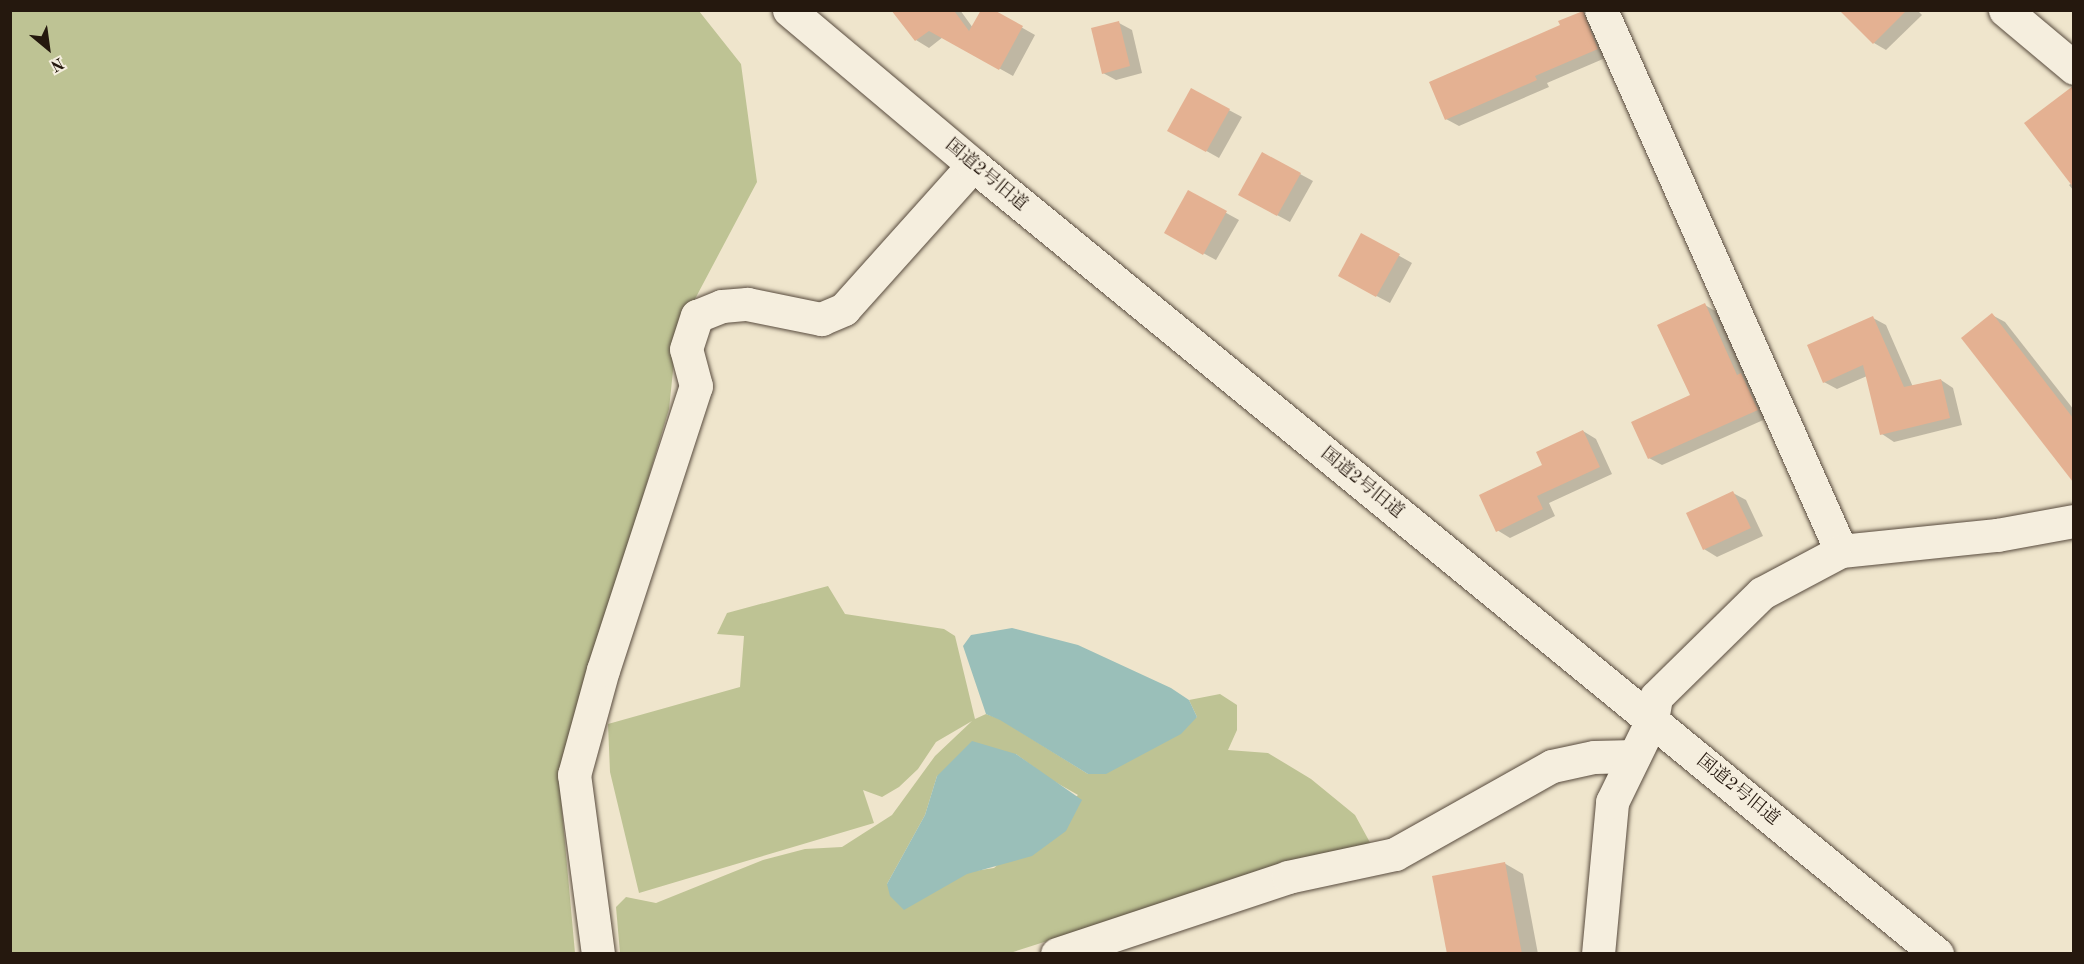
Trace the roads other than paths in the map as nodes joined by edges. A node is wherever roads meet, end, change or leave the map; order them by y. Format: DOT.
graph roads {
  1 [pos="789,10"];
  2 [pos="1601,10"];
  3 [pos="2005,10"];
  4 [pos="2073,68"];
  5 [pos="973,165"];
  6 [pos="2073,521"];
  7 [pos="1841,551"];
  8 [pos="1652,720"];
  9 [pos="1634,756"];
  10 [pos="598,954"];
  11 [pos="1057,954"];
  12 [pos="1598,954"];
  13 [pos="1937,954"];
  1 -- 5 [label="street, 国道2号旧道"];
  2 -- 7 [label="street"];
  3 -- 4 [label="street"];
  5 -- 8 [label="street, 国道2号旧道"];
  5 -- 10 [label="street"];
  6 -- 7 [label="street"];
  7 -- 8 [label="street"];
  8 -- 9 [label="street"];
  8 -- 13 [label="street, 国道2号旧道"];
  9 -- 11 [label="street"];
  9 -- 12 [label="street"];
}
